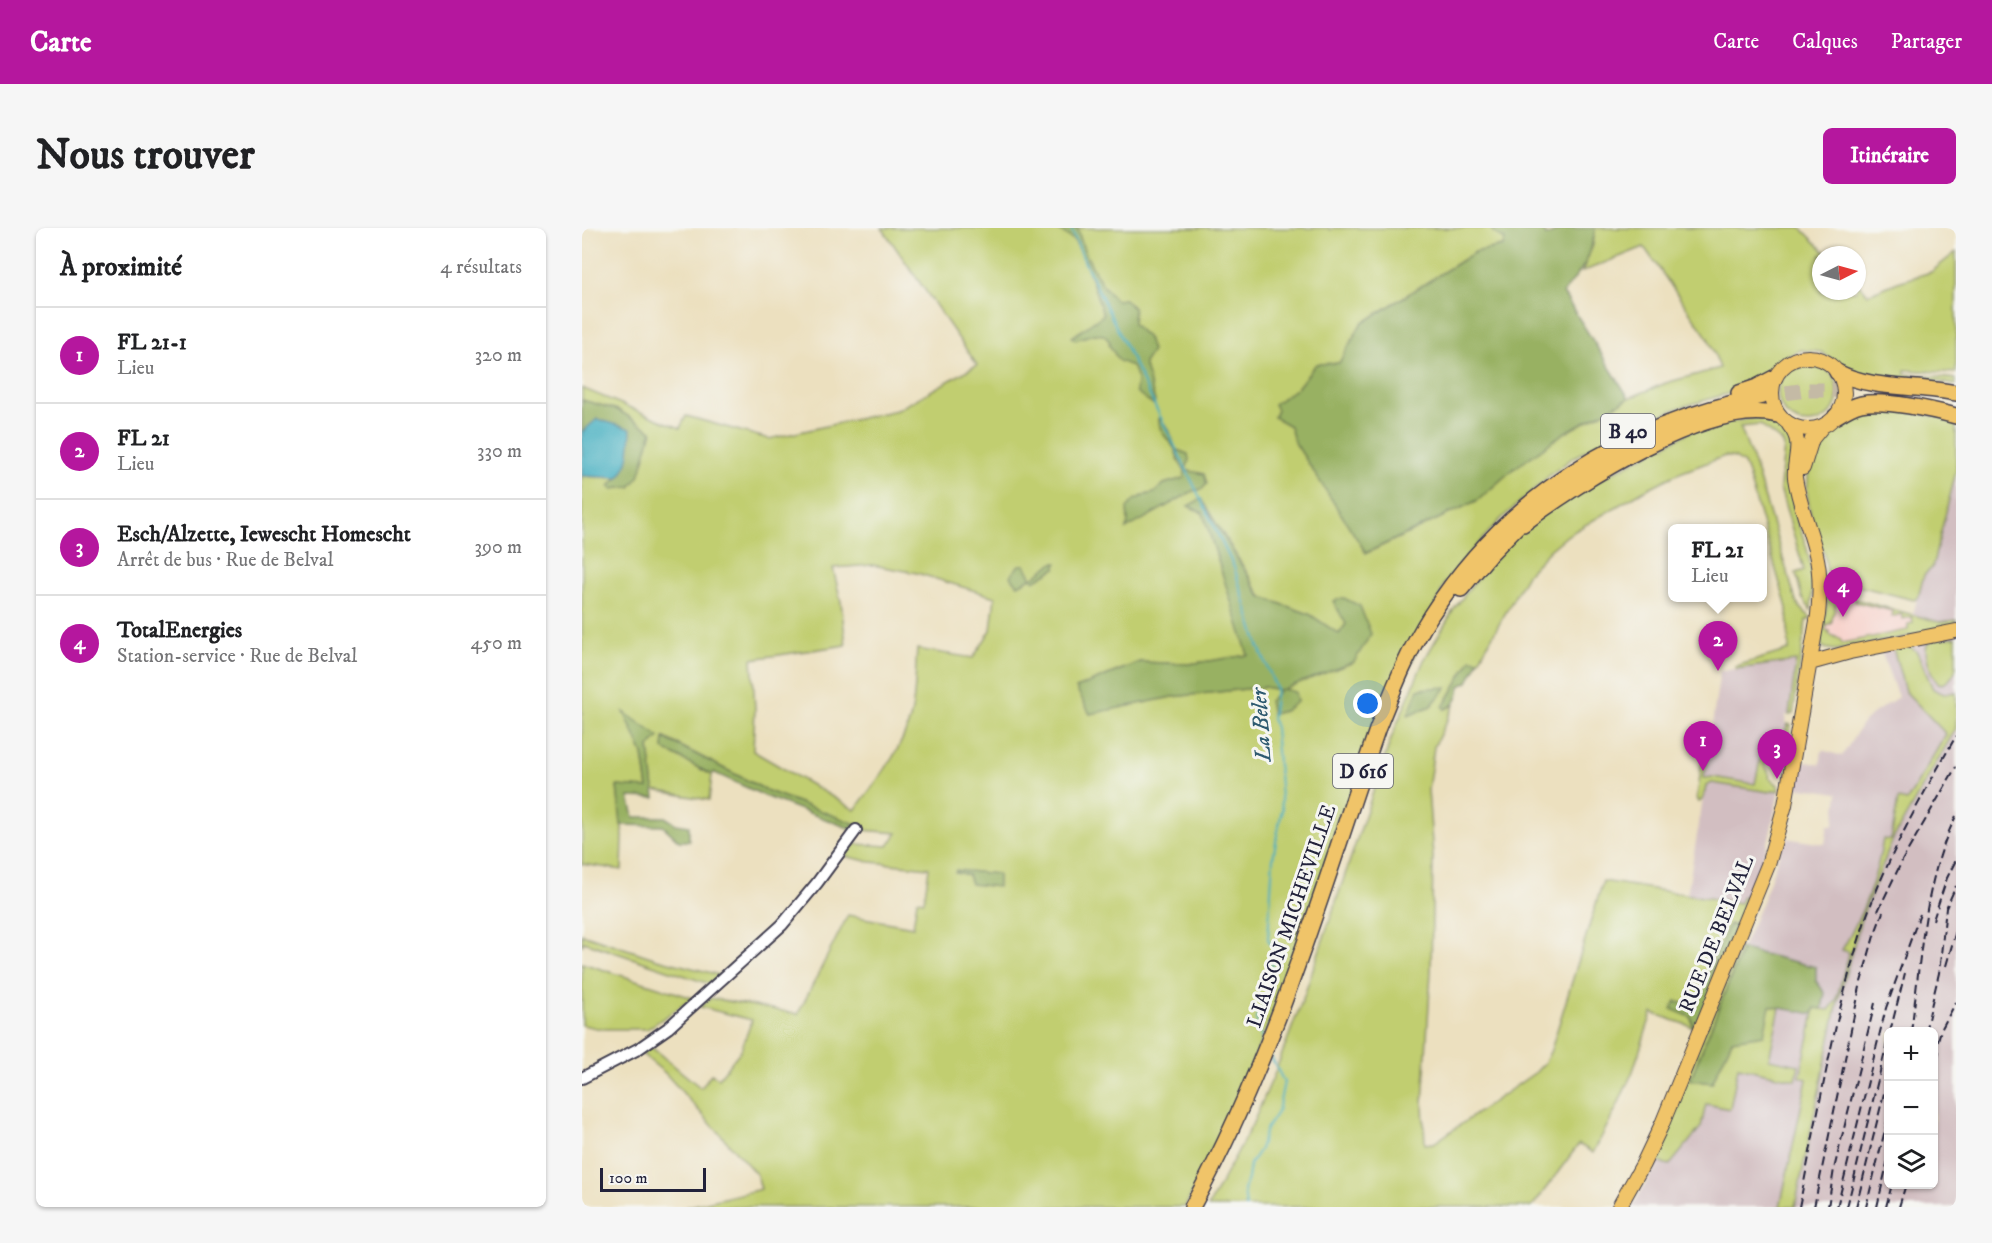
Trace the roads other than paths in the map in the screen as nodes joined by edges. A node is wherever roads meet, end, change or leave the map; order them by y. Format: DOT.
graph roads {
  1 [pos="1837,372"];
  2 [pos="1774,378"];
  3 [pos="1956,393"];
  4 [pos="1763,399"];
  5 [pos="1956,402"];
  6 [pos="1956,408"];
  7 [pos="1836,416"];
  8 [pos="1956,416"];
  9 [pos="1783,420"];
  10 [pos="1821,428"];
  11 [pos="1799,497"];
  12 [pos="1509,527"];
  13 [pos="1956,631"];
  14 [pos="1815,633"];
  15 [pos="1827,652"];
  16 [pos="1850,652"];
  17 [pos="1811,657"];
  18 [pos="856,830"];
  19 [pos="1271,1052"];
  20 [pos="582,1077"];
  21 [pos="1192,1207"];
  22 [pos="1202,1207"];
  23 [pos="1619,1207"];
  1 -- 2 [label="main road"];
  1 -- 3 [label="highway"];
  1 -- 7 [label="main road"];
  2 -- 9 [label="main road"];
  2 -- 12 [label="highway, B 40"];
  4 -- 12 [label="highway, LIAISON MICHEVILLE / B 40"];
  5 -- 6 [label="highway"];
  7 -- 8 [label="highway"];
  7 -- 10 [label="main road"];
  9 -- 10 [label="main road"];
  9 -- 11 [label="main road"];
  9 -- 12 [label="highway, B 40"];
  10 -- 11 [label="main road"];
  11 -- 14 [label="main road, RUE DE BELVAL"];
  12 -- 19 [label="highway, LIAISON MICHEVILLE / D 616"];
  13 -- 16 [label="main road"];
  14 -- 15 [label="main road"];
  14 -- 17 [label="main road, RUE DE BELVAL"];
  15 -- 16 [label="main road"];
  15 -- 17 [label="main road"];
  16 -- 17 [label="main road"];
  17 -- 23 [label="main road, RUE DE BELVAL"];
  18 -- 20 [label="street"];
  19 -- 21 [label="highway, LIAISON MICHEVILLE / D 616"];
  19 -- 22 [label="highway, LIAISON MICHEVILLE / D 616"];
}
